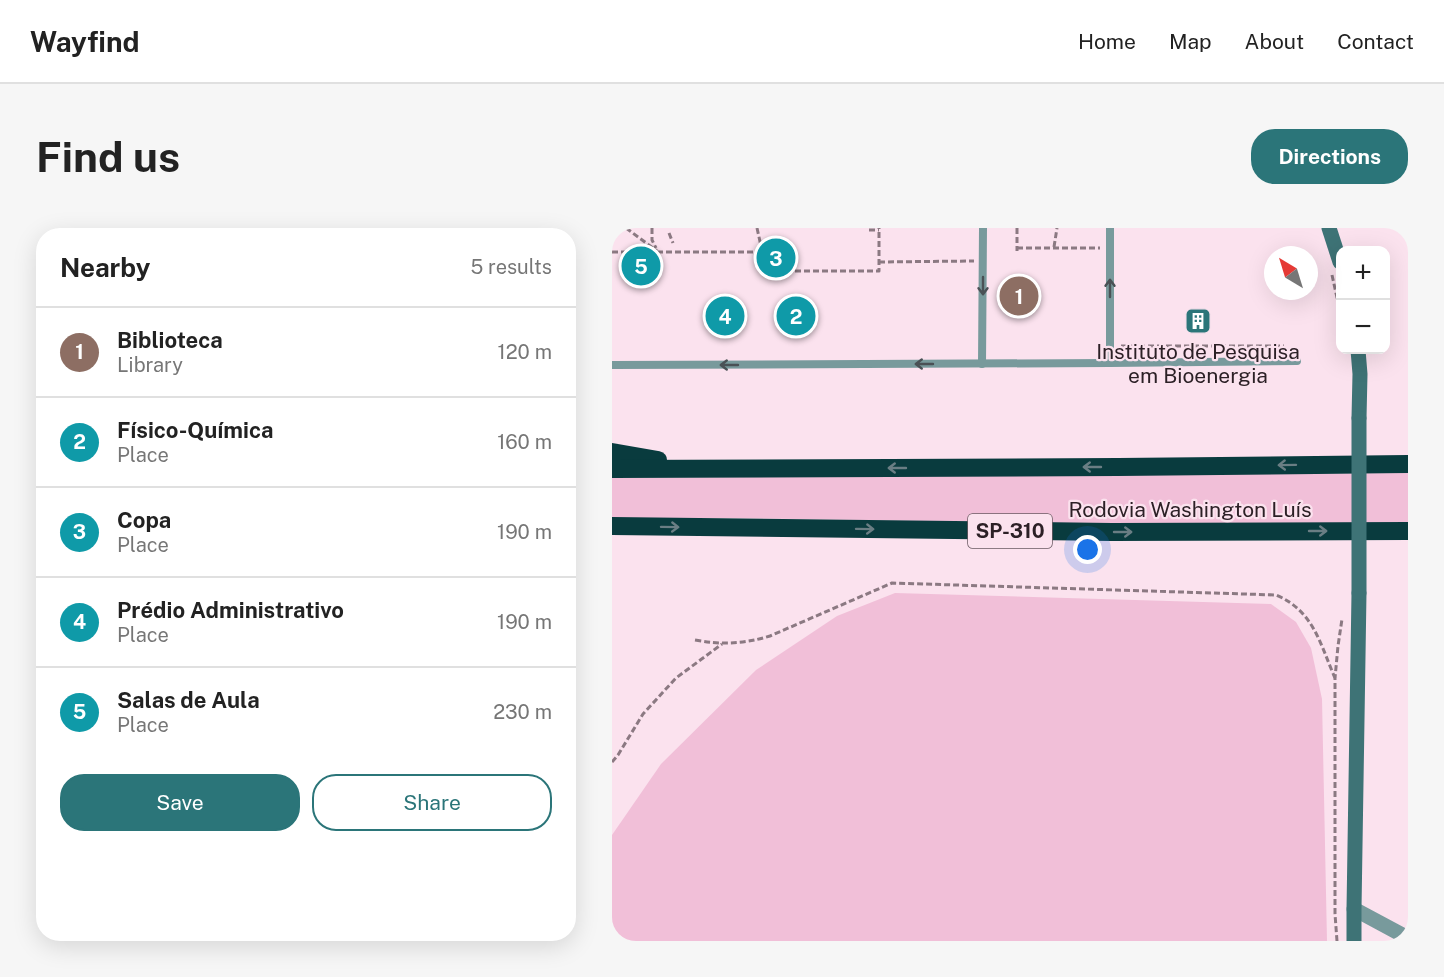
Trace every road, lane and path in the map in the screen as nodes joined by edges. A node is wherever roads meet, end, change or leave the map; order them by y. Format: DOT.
graph roads {
  1 [pos="626,228"];
  2 [pos="652,228"];
  3 [pos="757,228"];
  4 [pos="983,228"];
  5 [pos="1017,228"];
  6 [pos="1057,228"];
  7 [pos="1110,228"];
  8 [pos="1329,228"];
  9 [pos="879,229"];
  10 [pos="869,230"];
  11 [pos="669,234"];
  12 [pos="673,243"];
  13 [pos="1054,248"];
  14 [pos="1110,248"];
  15 [pos="1336,248"];
  16 [pos="774,250"];
  17 [pos="761,251"];
  18 [pos="612,252"];
  19 [pos="659,252"];
  20 [pos="983,261"];
  21 [pos="879,262"];
  22 [pos="1110,346"];
  23 [pos="1284,346"];
  24 [pos="1358,354"];
  25 [pos="1297,361"];
  26 [pos="1110,363"];
  27 [pos="982,364"];
  28 [pos="612,365"];
  29 [pos="612,452"];
  30 [pos="1408,464"];
  31 [pos="816,468"];
  32 [pos="612,469"];
  33 [pos="612,526"];
  34 [pos="1408,531"];
  35 [pos="1344,613"];
  36 [pos="695,640"];
  37 [pos="723,644"];
  38 [pos="1335,678"];
  39 [pos="612,762"];
  40 [pos="1354,909"];
  41 [pos="1408,938"];
  42 [pos="1337,941"];
  43 [pos="1354,941"];
  1 -- 19 [label="path"];
  2 -- 19 [label="path"];
  3 -- 17 [label="path"];
  4 -- 20 [label="lane"];
  5 -- 13 [label="path"];
  6 -- 13 [label="path"];
  7 -- 14 [label="lane"];
  8 -- 15 [label="main road"];
  9 -- 10 [label="path"];
  9 -- 21 [label="path"];
  11 -- 12 [label="path"];
  13 -- 14 [label="path"];
  22 -- 14 [label="lane, one-way"];
  16 -- 17 [label="path"];
  17 -- 19 [label="path"];
  17 -- 21 [label="path"];
  18 -- 19 [label="path"];
  20 -- 21 [label="path"];
  20 -- 27 [label="lane, one-way"];
  22 -- 23 [label="path"];
  22 -- 26 [label="lane"];
  24 -- 40 [label="main road, bridge"];
  25 -- 26 [label="lane"];
  26 -- 27 [label="lane"];
  27 -- 28 [label="lane, one-way"];
  29 -- 31 [label="highway"];
  30 -- 31 [label="highway, Rodovia Washington Luís, one-way"];
  31 -- 32 [label="highway, Rodovia Washington Luís"];
  33 -- 34 [label="highway, Rodovia Washington Luís / SP-310, one-way"];
  35 -- 38 [label="path"];
  36 -- 37 [label="path"];
  37 -- 38 [label="path"];
  37 -- 39 [label="path"];
  38 -- 42 [label="path"];
  40 -- 41 [label="street"];
  40 -- 43 [label="main road"];
}
